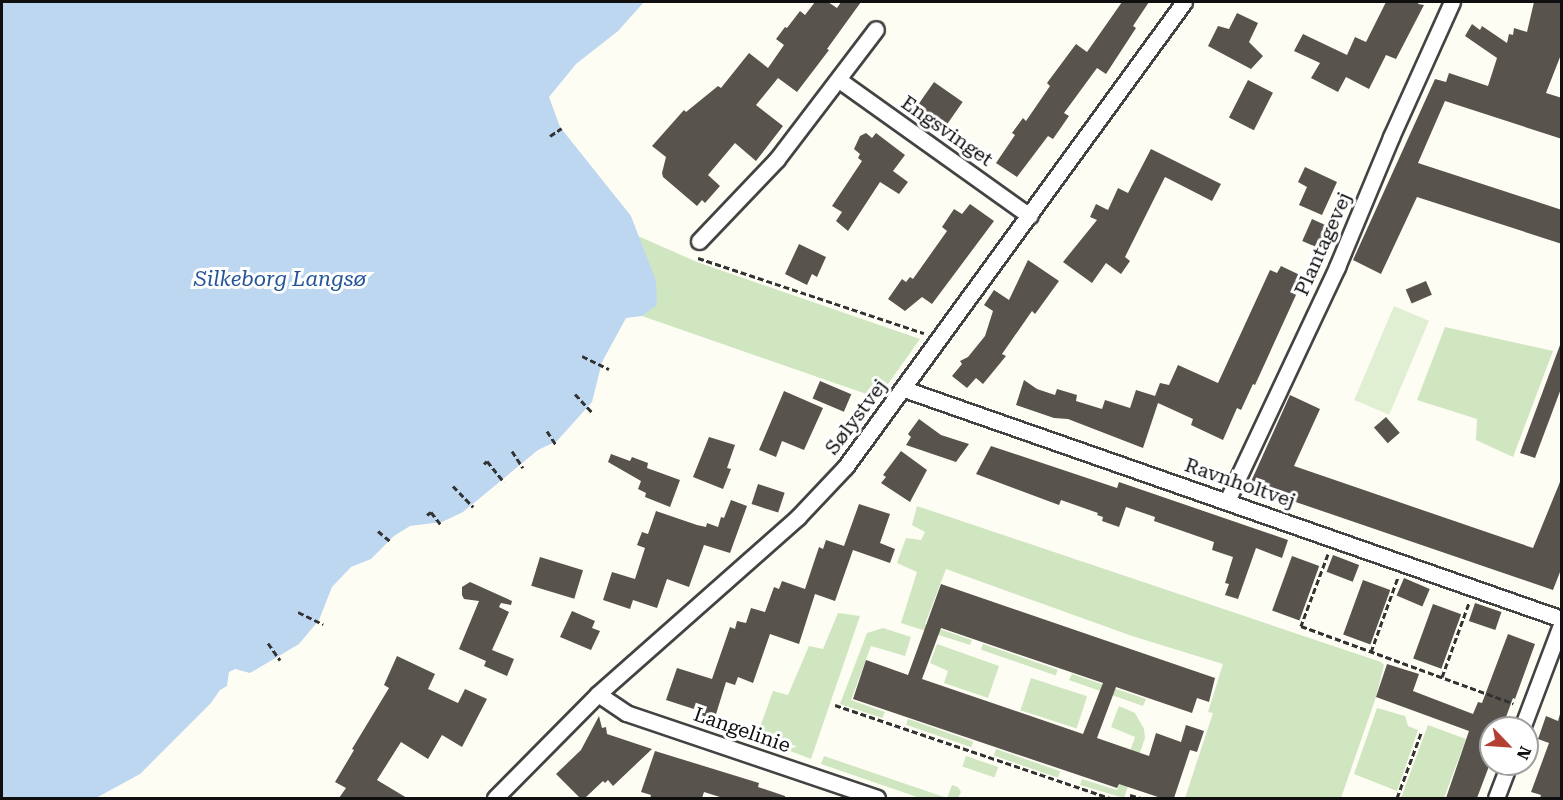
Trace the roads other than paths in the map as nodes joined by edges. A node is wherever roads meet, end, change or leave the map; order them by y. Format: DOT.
graph roads {
  1 [pos="1184,2"];
  2 [pos="1452,2"];
  3 [pos="876,29"];
  4 [pos="839,81"];
  5 [pos="1030,216"];
  6 [pos="699,242"];
  7 [pos="904,389"];
  8 [pos="1227,501"];
  9 [pos="1562,620"];
  10 [pos="598,694"];
  11 [pos="1526,716"];
  12 [pos="1504,776"];
  13 [pos="495,798"];
  14 [pos="877,798"];
  15 [pos="1496,798"];
  1 -- 5 [label="street, Sølystvej"];
  2 -- 8 [label="street, Plantagevej"];
  3 -- 4 [label="street"];
  4 -- 5 [label="street, Engsvinget"];
  4 -- 6 [label="street"];
  5 -- 7 [label="street, Sølystvej"];
  7 -- 8 [label="street, Ravnholtvej"];
  7 -- 10 [label="street, Sølystvej"];
  8 -- 9 [label="street, Ravnholtvej"];
  9 -- 11 [label="street"];
  10 -- 13 [label="street, Sølystvej"];
  10 -- 14 [label="street, Langelinie"];
  12 -- 15 [label="street"];
}
